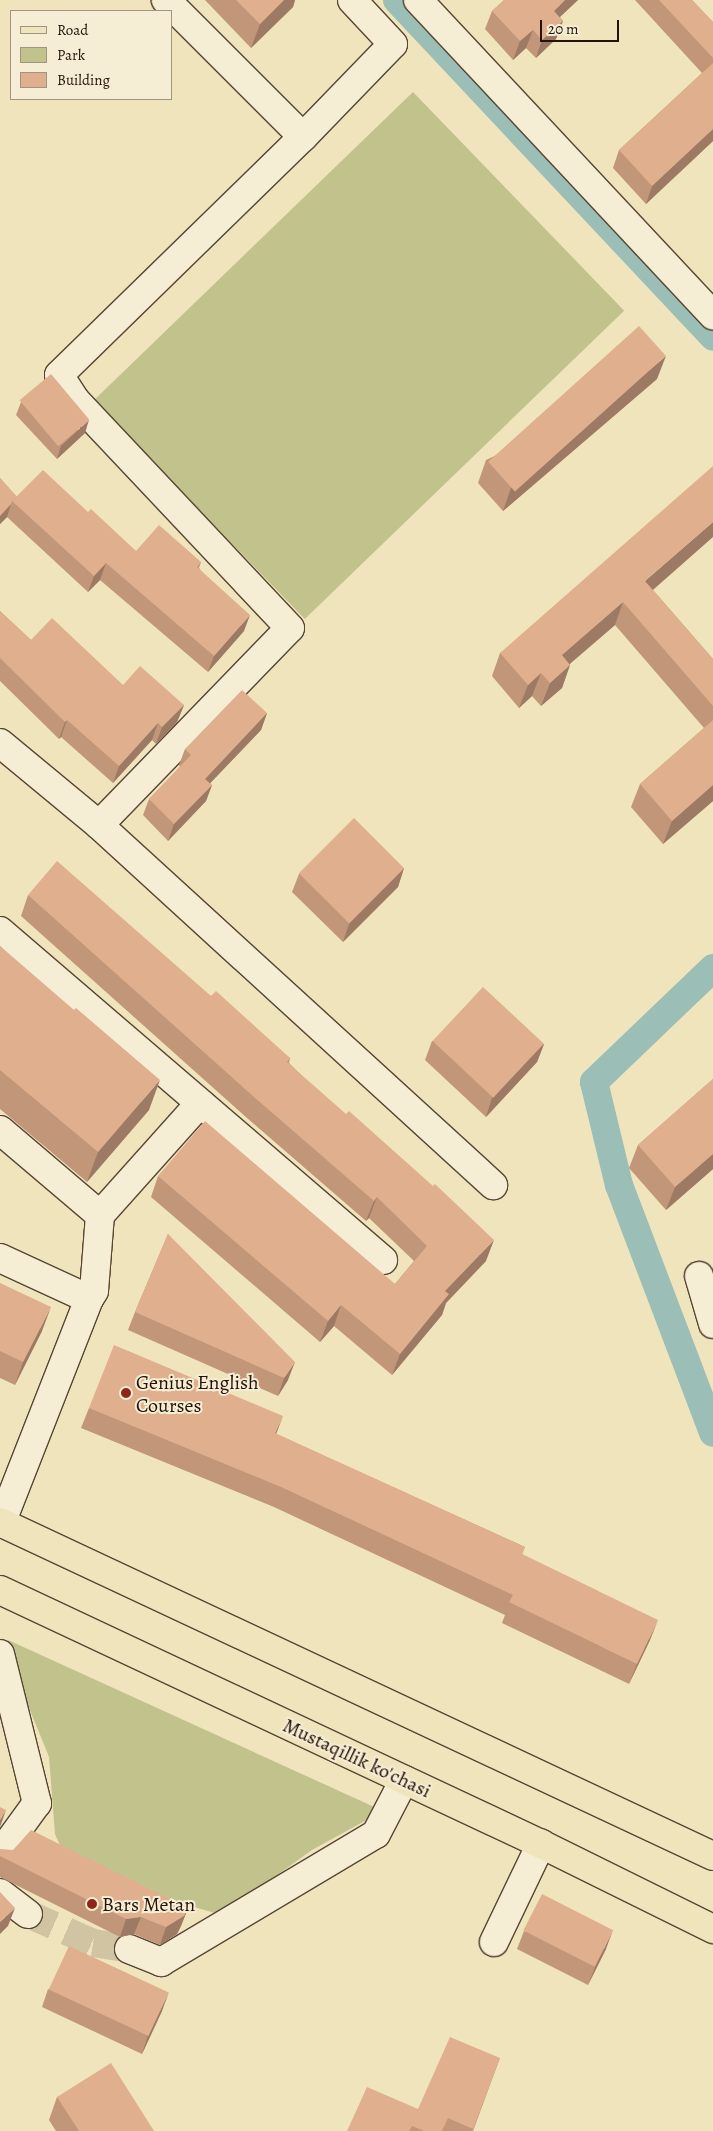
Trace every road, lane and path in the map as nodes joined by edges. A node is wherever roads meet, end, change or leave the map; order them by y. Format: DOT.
graph roads {
  1 [pos="166,0"];
  2 [pos="352,0"];
  3 [pos="418,0"];
  4 [pos="303,137"];
  5 [pos="713,315"];
  6 [pos="0,743"];
  7 [pos="99,825"];
  8 [pos="0,931"];
  9 [pos="200,1103"];
  10 [pos="0,1130"];
  11 [pos="493,1184"];
  12 [pos="100,1215"];
  13 [pos="0,1258"];
  14 [pos="383,1260"];
  15 [pos="699,1276"];
  16 [pos="88,1299"];
  17 [pos="713,1324"];
  18 [pos="1,1522"];
  19 [pos="0,1590"];
  20 [pos="0,1654"];
  21 [pos="404,1780"];
  22 [pos="541,1844"];
  23 [pos="0,1854"];
  24 [pos="713,1856"];
  25 [pos="0,1893"];
  26 [pos="28,1914"];
  27 [pos="713,1929"];
  28 [pos="494,1942"];
  29 [pos="129,1949"];
  1 -- 4 [label="street"];
  2 -- 4 [label="street"];
  3 -- 5 [label="street"];
  4 -- 7 [label="street"];
  6 -- 7 [label="street"];
  7 -- 11 [label="street"];
  8 -- 9 [label="street"];
  9 -- 12 [label="street"];
  9 -- 14 [label="street"];
  10 -- 12 [label="street"];
  12 -- 16 [label="street"];
  13 -- 16 [label="street"];
  15 -- 17 [label="street"];
  16 -- 18 [label="street"];
  18 -- 24 [label="main road"];
  19 -- 21 [label="main road, Mustaqillik ko'chasi"];
  20 -- 23 [label="street"];
  21 -- 22 [label="main road, Mustaqillik ko'chasi"];
  21 -- 29 [label="street"];
  22 -- 27 [label="main road, Mustaqillik ko'chasi"];
  22 -- 28 [label="street"];
  25 -- 26 [label="street"];
}
